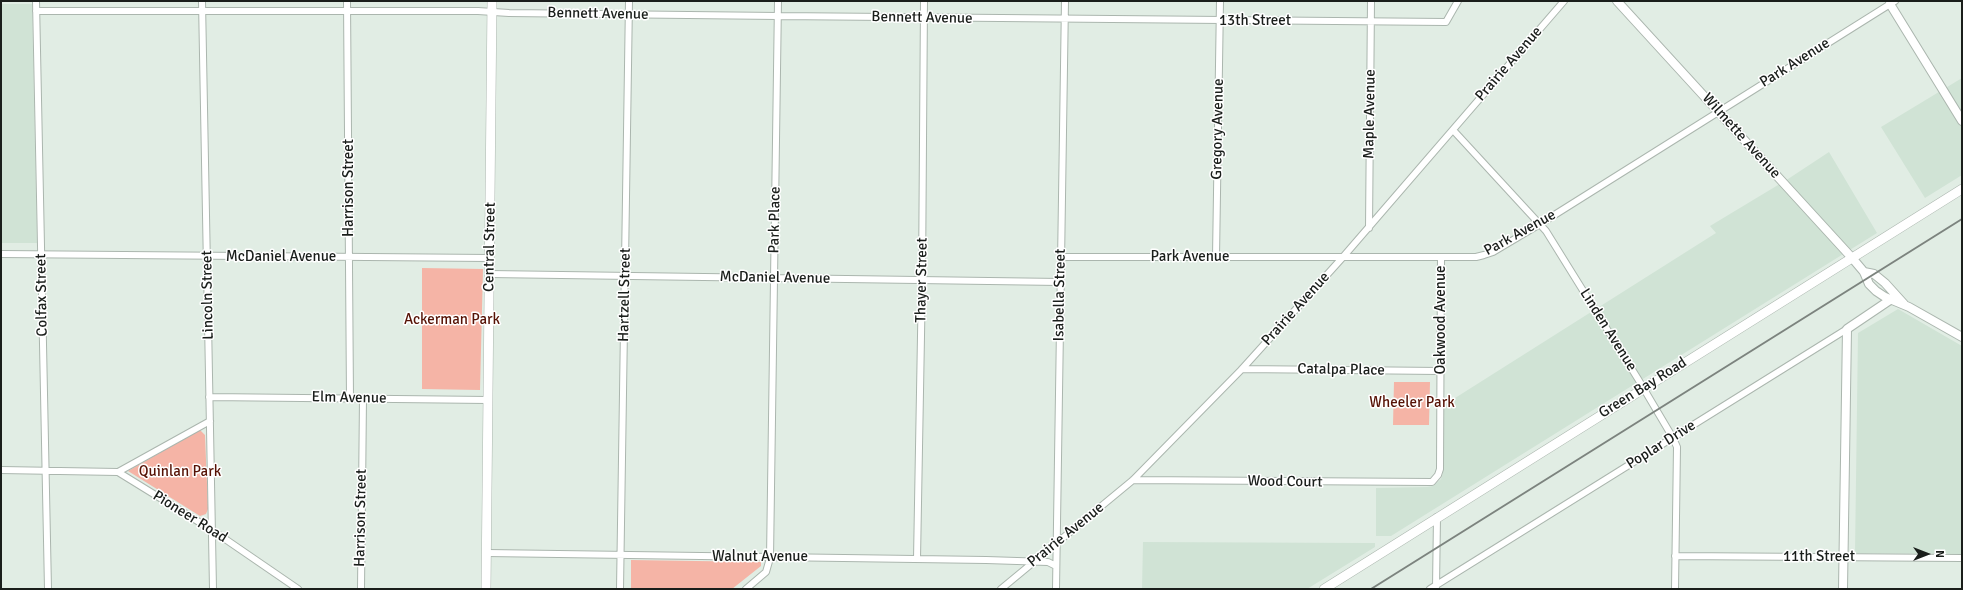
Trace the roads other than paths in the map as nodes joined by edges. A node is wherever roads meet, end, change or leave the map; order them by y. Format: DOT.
graph roads {
  1 [pos="36,1"];
  2 [pos="202,1"];
  3 [pos="347,1"];
  4 [pos="492,1"];
  5 [pos="630,1"];
  6 [pos="778,1"];
  7 [pos="924,1"];
  8 [pos="1065,1"];
  9 [pos="1220,1"];
  10 [pos="1371,1"];
  11 [pos="1458,1"];
  12 [pos="1564,1"];
  13 [pos="1617,1"];
  14 [pos="1891,2"];
  15 [pos="36,10"];
  16 [pos="202,10"];
  17 [pos="347,11"];
  18 [pos="492,12"];
  19 [pos="629,14"];
  20 [pos="778,16"];
  21 [pos="924,18"];
  22 [pos="1065,19"];
  23 [pos="1219,21"];
  24 [pos="1370,22"];
  25 [pos="1719,111"];
  26 [pos="1962,121"];
  27 [pos="1453,130"];
  28 [pos="1962,189"];
  29 [pos="1540,224"];
  30 [pos="1368,228"];
  31 [pos="1,254"];
  32 [pos="41,255"];
  33 [pos="207,257"];
  34 [pos="1060,257"];
  35 [pos="1216,257"];
  36 [pos="1344,257"];
  37 [pos="1441,257"];
  38 [pos="349,258"];
  39 [pos="490,258"];
  40 [pos="1853,259"];
  41 [pos="1864,272"];
  42 [pos="490,274"];
  43 [pos="625,276"];
  44 [pos="774,278"];
  45 [pos="922,280"];
  46 [pos="1060,282"];
  47 [pos="1890,300"];
  48 [pos="1904,304"];
  49 [pos="1847,329"];
  50 [pos="1962,337"];
  51 [pos="1242,369"];
  52 [pos="1440,371"];
  53 [pos="1644,387"];
  54 [pos="209,397"];
  55 [pos="350,398"];
  56 [pos="363,398"];
  57 [pos="488,400"];
  58 [pos="210,421"];
  59 [pos="1673,438"];
  60 [pos="1,470"];
  61 [pos="45,471"];
  62 [pos="118,472"];
  63 [pos="1436,479"];
  64 [pos="1133,480"];
  65 [pos="1437,517"];
  66 [pos="212,530"];
  67 [pos="1056,544"];
  68 [pos="487,553"];
  69 [pos="620,556"];
  70 [pos="1676,556"];
  71 [pos="1843,557"];
  72 [pos="770,558"];
  73 [pos="1962,558"];
  74 [pos="917,559"];
  75 [pos="1034,561"];
  76 [pos="1056,566"];
  77 [pos="1436,587"];
  78 [pos="48,589"];
  79 [pos="213,589"];
  80 [pos="298,589"];
  81 [pos="361,589"];
  82 [pos="486,589"];
  83 [pos="620,589"];
  84 [pos="746,589"];
  85 [pos="1001,589"];
  86 [pos="1056,589"];
  87 [pos="1324,589"];
  88 [pos="1430,589"];
  89 [pos="1675,589"];
  90 [pos="1842,589"];
  1 -- 15 [label="street, Colfax Street"];
  2 -- 16 [label="street, Lincoln Street"];
  3 -- 17 [label="street, Harrison Street"];
  4 -- 18 [label="main road, Central Street"];
  5 -- 19 [label="street, Hartzell Street"];
  6 -- 20 [label="street, Park Place"];
  7 -- 21 [label="street, Thayer Street"];
  8 -- 22 [label="street, Isabella Street"];
  9 -- 23 [label="street, Gregory Avenue"];
  10 -- 24 [label="street, Maple Avenue"];
  11 -- 24 [label="street, 13th Street"];
  12 -- 27 [label="street, Prairie Avenue"];
  13 -- 25 [label="street, Wilmette Avenue"];
  14 -- 25 [label="street, Park Avenue"];
  14 -- 26 [label="street"];
  15 -- 16 [label="street, Bennett Avenue"];
  15 -- 32 [label="street, Colfax Street"];
  16 -- 17 [label="street, Bennett Avenue"];
  16 -- 33 [label="street, Lincoln Street"];
  17 -- 18 [label="street, Bennett Avenue"];
  17 -- 38 [label="street, Harrison Street"];
  18 -- 19 [label="street, Bennett Avenue"];
  18 -- 39 [label="main road, Central Street"];
  19 -- 20 [label="street, Bennett Avenue"];
  19 -- 43 [label="street, Hartzell Street"];
  20 -- 21 [label="street, Bennett Avenue"];
  20 -- 44 [label="street, Park Place"];
  21 -- 22 [label="street, Bennett Avenue"];
  21 -- 45 [label="street, Thayer Street"];
  22 -- 23 [label="street, 13th Street"];
  22 -- 34 [label="street, Isabella Street"];
  23 -- 24 [label="street, 13th Street"];
  23 -- 35 [label="street, Gregory Avenue"];
  24 -- 30 [label="street, Maple Avenue"];
  25 -- 29 [label="street, Park Avenue"];
  25 -- 40 [label="street, Wilmette Avenue"];
  27 -- 29 [label="street, Linden Avenue"];
  27 -- 30 [label="street, Prairie Avenue"];
  28 -- 40 [label="main road, Green Bay Road"];
  29 -- 37 [label="street, Park Avenue"];
  29 -- 53 [label="street, Linden Avenue"];
  30 -- 36 [label="street, Prairie Avenue"];
  31 -- 32 [label="street, McDaniel Avenue"];
  32 -- 33 [label="street, McDaniel Avenue"];
  32 -- 61 [label="street, Colfax Street"];
  33 -- 38 [label="street, McDaniel Avenue"];
  33 -- 54 [label="street, Lincoln Street"];
  34 -- 35 [label="street, Park Avenue"];
  34 -- 46 [label="street, Isabella Street"];
  35 -- 36 [label="street, Park Avenue"];
  36 -- 37 [label="street, Park Avenue"];
  36 -- 51 [label="street, Prairie Avenue"];
  37 -- 52 [label="street, Oakwood Avenue"];
  38 -- 39 [label="street, McDaniel Avenue"];
  38 -- 55 [label="street, Harrison Street"];
  39 -- 42 [label="main road, Central Street"];
  40 -- 41 [label="street, Wilmette Avenue"];
  40 -- 53 [label="main road, Green Bay Road"];
  41 -- 47 [label="street, Wilmette Avenue"];
  41 -- 48 [label="street, Wilmette Avenue"];
  42 -- 43 [label="street, McDaniel Avenue"];
  42 -- 57 [label="main road, Central Street"];
  43 -- 44 [label="street, McDaniel Avenue"];
  43 -- 69 [label="street, Hartzell Street"];
  44 -- 45 [label="street, McDaniel Avenue"];
  44 -- 72 [label="street, Park Place"];
  45 -- 46 [label="street, McDaniel Avenue"];
  45 -- 74 [label="street, Thayer Street"];
  46 -- 67 [label="street, Isabella Street"];
  47 -- 48 [label="street, Wilmette Avenue"];
  47 -- 49 [label="street, Poplar Drive"];
  48 -- 50 [label="street, Wilmette Avenue"];
  49 -- 59 [label="street, Poplar Drive"];
  49 -- 71 [label="street"];
  51 -- 52 [label="street, Catalpa Place"];
  51 -- 64 [label="street, Prairie Avenue"];
  52 -- 63 [label="street, Oakwood Avenue"];
  53 -- 59 [label="street, Linden Avenue"];
  53 -- 65 [label="main road, Green Bay Road"];
  54 -- 55 [label="street, Elm Avenue"];
  54 -- 58 [label="street, Lincoln Street"];
  55 -- 56 [label="street, Elm Avenue"];
  56 -- 57 [label="street, Elm Avenue"];
  56 -- 81 [label="street, Harrison Street"];
  57 -- 68 [label="main road, Central Street"];
  58 -- 62 [label="street"];
  58 -- 66 [label="street, Lincoln Street"];
  59 -- 70 [label="street, Linden Avenue"];
  59 -- 77 [label="street, Poplar Drive"];
  60 -- 61 [label="street"];
  61 -- 62 [label="street"];
  61 -- 78 [label="street, Colfax Street"];
  62 -- 66 [label="street, Pioneer Road"];
  63 -- 64 [label="street, Wood Court"];
  64 -- 67 [label="street, Prairie Avenue"];
  65 -- 77 [label="street"];
  65 -- 87 [label="main road, Green Bay Road"];
  66 -- 79 [label="street, Lincoln Street"];
  66 -- 80 [label="street, Pioneer Road"];
  67 -- 75 [label="street, Prairie Avenue"];
  67 -- 76 [label="street, Isabella Street"];
  68 -- 69 [label="street, Walnut Avenue"];
  68 -- 82 [label="main road, Central Street"];
  69 -- 72 [label="street, Walnut Avenue"];
  69 -- 83 [label="street, Hartzell Street"];
  70 -- 71 [label="street, 11th Street"];
  70 -- 89 [label="street, Linden Avenue"];
  71 -- 73 [label="street, 11th Street"];
  71 -- 90 [label="street"];
  72 -- 74 [label="street, Walnut Avenue"];
  72 -- 84 [label="street"];
  74 -- 75 [label="street, Walnut Avenue"];
  75 -- 76 [label="street, Walnut Avenue"];
  75 -- 85 [label="street, Prairie Avenue"];
  76 -- 86 [label="street, Isabella Street"];
  77 -- 88 [label="street, Poplar Drive"];
}
